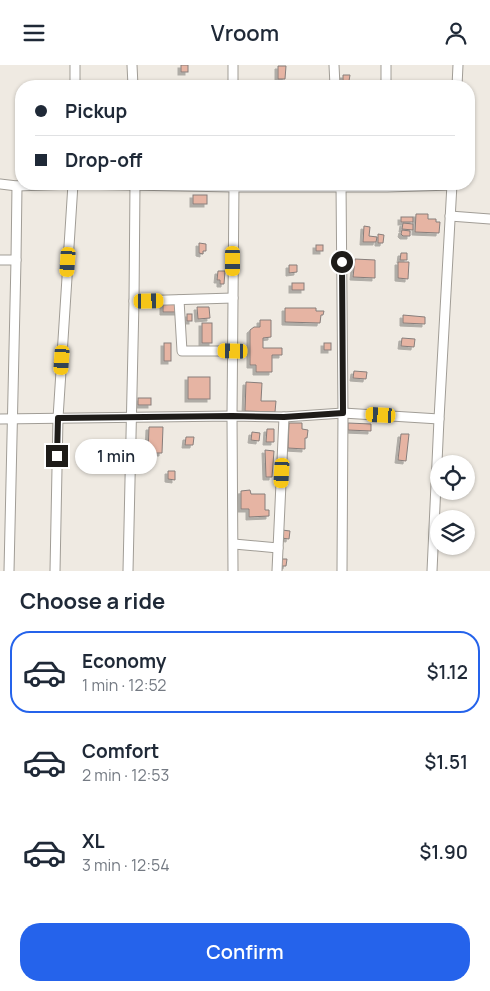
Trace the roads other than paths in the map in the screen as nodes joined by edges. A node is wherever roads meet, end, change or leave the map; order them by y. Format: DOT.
graph roads {
  1 [pos="75,65"];
  2 [pos="132,65"];
  3 [pos="233,65"];
  4 [pos="334,65"];
  5 [pos="386,65"];
  6 [pos="458,65"];
  7 [pos="75,80"];
  8 [pos="133,80"];
  9 [pos="233,80"];
  10 [pos="335,80"];
  11 [pos="386,80"];
  12 [pos="457,80"];
  13 [pos="0,184"];
  14 [pos="15,186"];
  15 [pos="17,190"];
  16 [pos="73,190"];
  17 [pos="135,190"];
  18 [pos="234,190"];
  19 [pos="341,190"];
  20 [pos="452,190"];
  21 [pos="450,216"];
  22 [pos="490,219"];
  23 [pos="0,260"];
  24 [pos="16,260"];
  25 [pos="233,298"];
  26 [pos="179,300"];
  27 [pos="134,301"];
  28 [pos="233,351"];
  29 [pos="343,413"];
  30 [pos="232,416"];
  31 [pos="284,417"];
  32 [pos="12,418"];
  33 [pos="58,418"];
  34 [pos="131,418"];
  35 [pos="0,419"];
  36 [pos="439,419"];
  37 [pos="234,544"];
  38 [pos="278,548"];
  39 [pos="8,571"];
  40 [pos="55,571"];
  41 [pos="128,571"];
  42 [pos="234,571"];
  43 [pos="277,571"];
  44 [pos="342,571"];
  45 [pos="432,571"];
  1 -- 7 [label="street"];
  2 -- 8 [label="street"];
  3 -- 9 [label="street"];
  4 -- 10 [label="street"];
  5 -- 11 [label="street"];
  6 -- 12 [label="street"];
  13 -- 14 [label="street"];
  15 -- 24 [label="street"];
  16 -- 33 [label="street"];
  17 -- 27 [label="street"];
  18 -- 25 [label="street"];
  19 -- 29 [label="street"];
  20 -- 21 [label="street"];
  21 -- 22 [label="street"];
  21 -- 36 [label="street"];
  23 -- 24 [label="street"];
  24 -- 32 [label="street"];
  25 -- 26 [label="street"];
  25 -- 28 [label="street"];
  26 -- 27 [label="street"];
  26 -- 28 [label="street"];
  27 -- 34 [label="street"];
  28 -- 30 [label="street"];
  29 -- 31 [label="street"];
  29 -- 36 [label="street"];
  29 -- 44 [label="street"];
  30 -- 31 [label="street"];
  30 -- 34 [label="street"];
  30 -- 37 [label="street"];
  31 -- 38 [label="street"];
  32 -- 33 [label="street"];
  32 -- 35 [label="street"];
  32 -- 39 [label="street"];
  33 -- 34 [label="street"];
  33 -- 40 [label="street"];
  34 -- 41 [label="street"];
  36 -- 45 [label="street"];
  37 -- 38 [label="street"];
  37 -- 42 [label="street"];
  38 -- 43 [label="street"];
}
